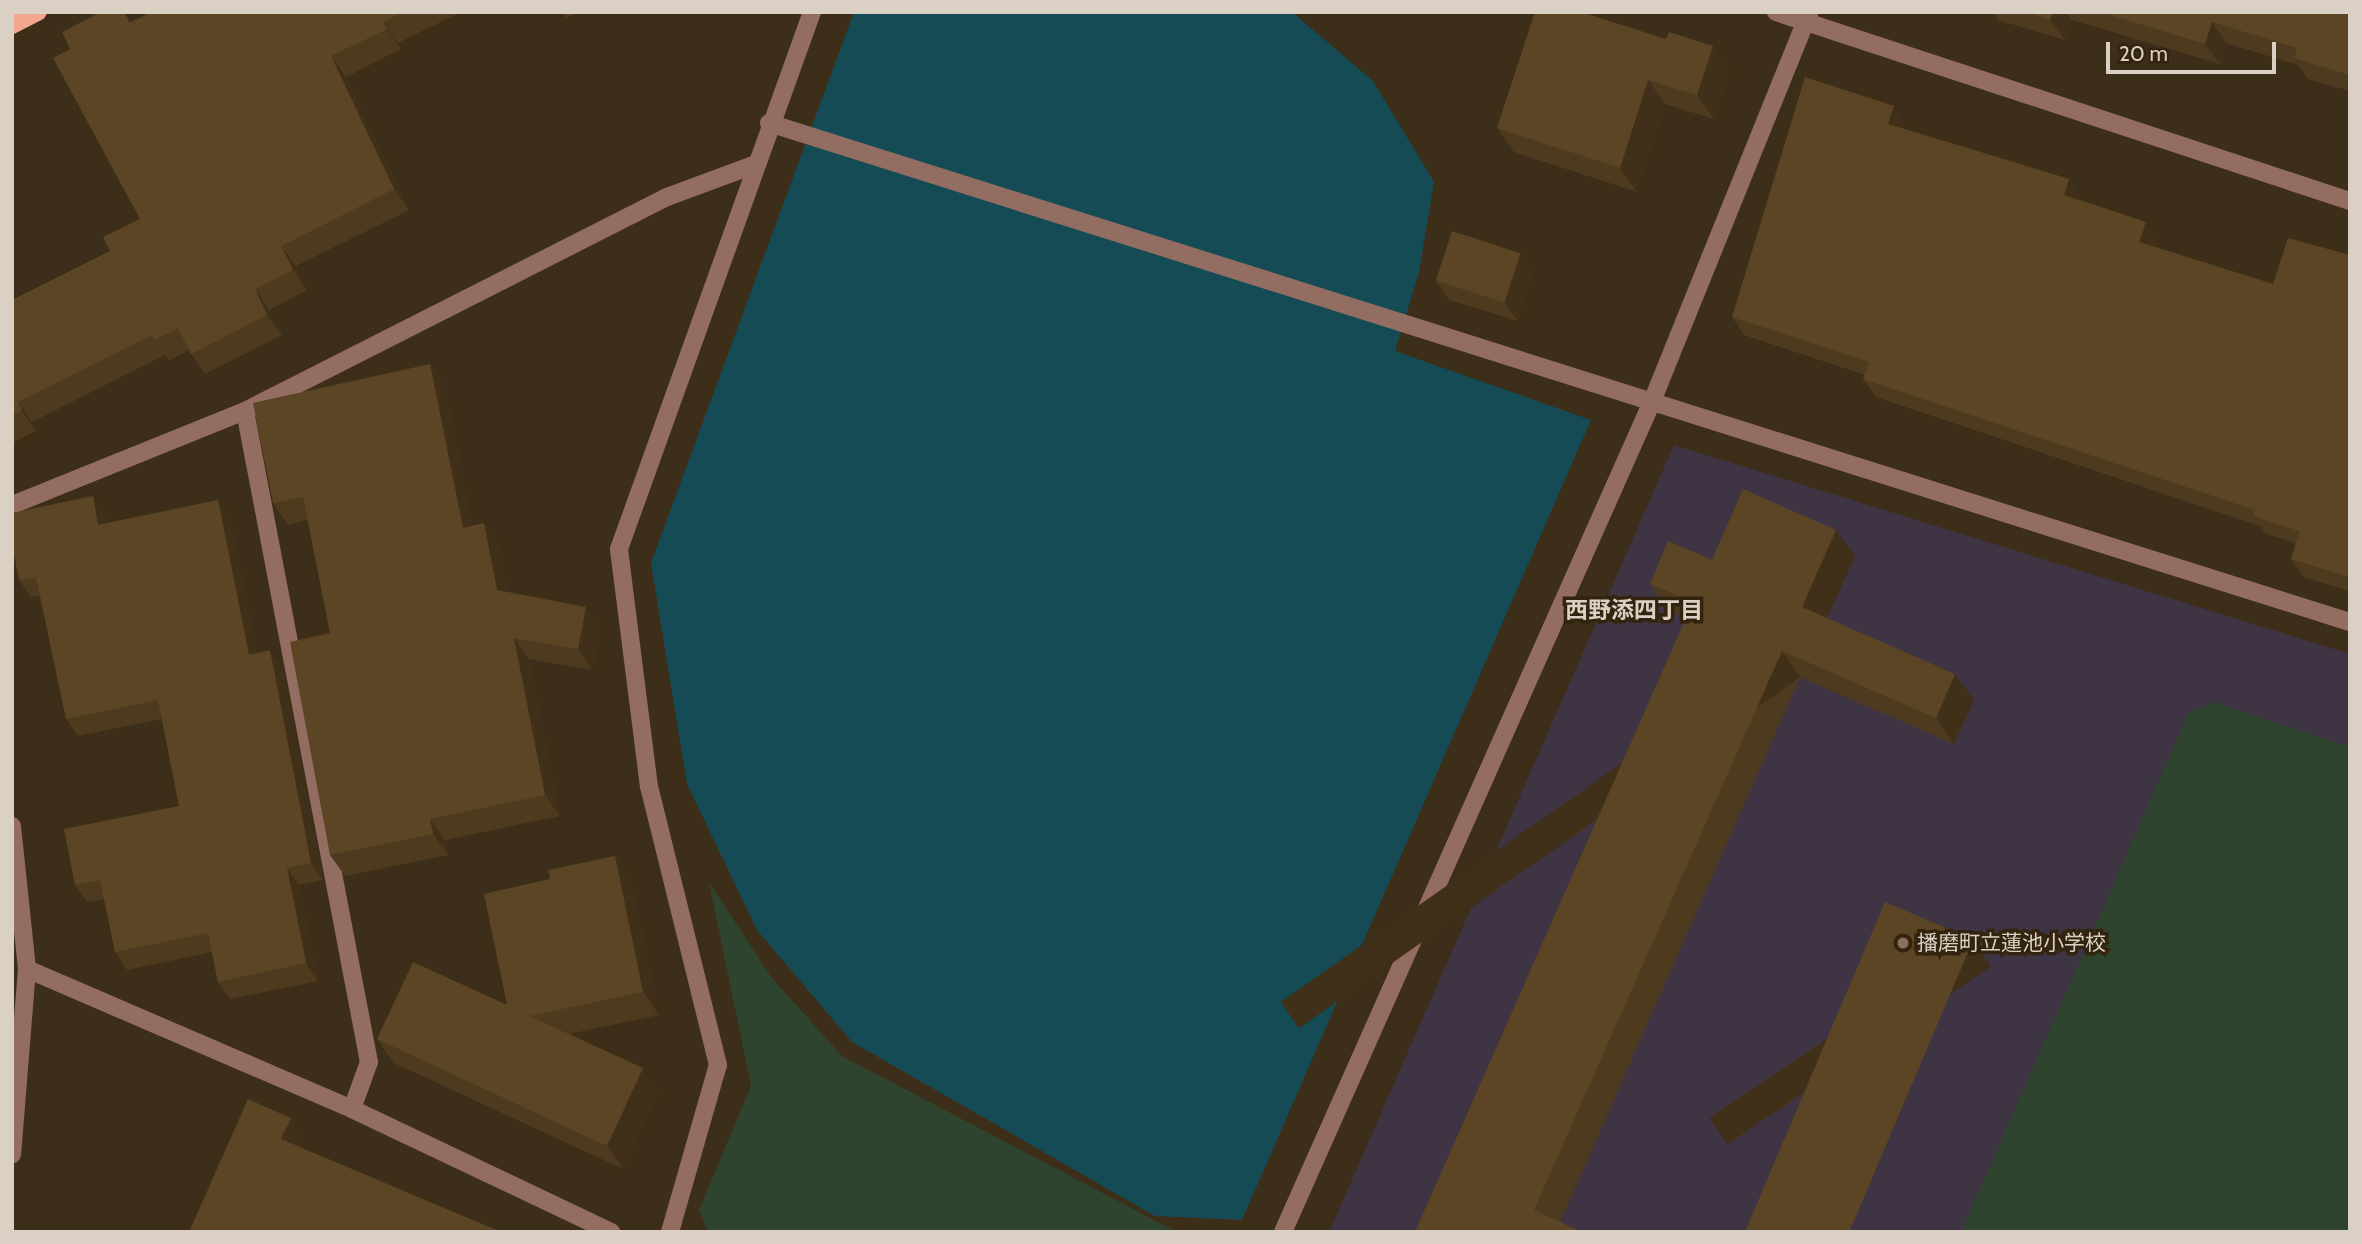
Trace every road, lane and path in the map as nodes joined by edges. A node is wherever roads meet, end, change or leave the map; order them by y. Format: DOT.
graph roads {
  1 [pos="38,12"];
  2 [pos="812,12"];
  3 [pos="1776,12"];
  4 [pos="1808,17"];
  5 [pos="12,26"];
  6 [pos="769,123"];
  7 [pos="756,164"];
  8 [pos="2350,201"];
  9 [pos="1651,404"];
  10 [pos="244,411"];
  11 [pos="12,505"];
  12 [pos="2350,622"];
  13 [pos="12,826"];
  14 [pos="26,969"];
  15 [pos="352,1109"];
  16 [pos="12,1154"];
  17 [pos="611,1232"];
  18 [pos="670,1232"];
  19 [pos="1283,1232"];
  1 -- 5 [label="main road"];
  2 -- 6 [label="street"];
  3 -- 4 [label="street"];
  4 -- 8 [label="street"];
  4 -- 9 [label="street"];
  6 -- 7 [label="street"];
  6 -- 9 [label="street"];
  7 -- 10 [label="street"];
  7 -- 18 [label="street"];
  9 -- 12 [label="street"];
  9 -- 19 [label="street"];
  10 -- 11 [label="street"];
  10 -- 15 [label="street"];
  13 -- 14 [label="street"];
  14 -- 15 [label="street"];
  14 -- 16 [label="street"];
  15 -- 17 [label="street"];
}
